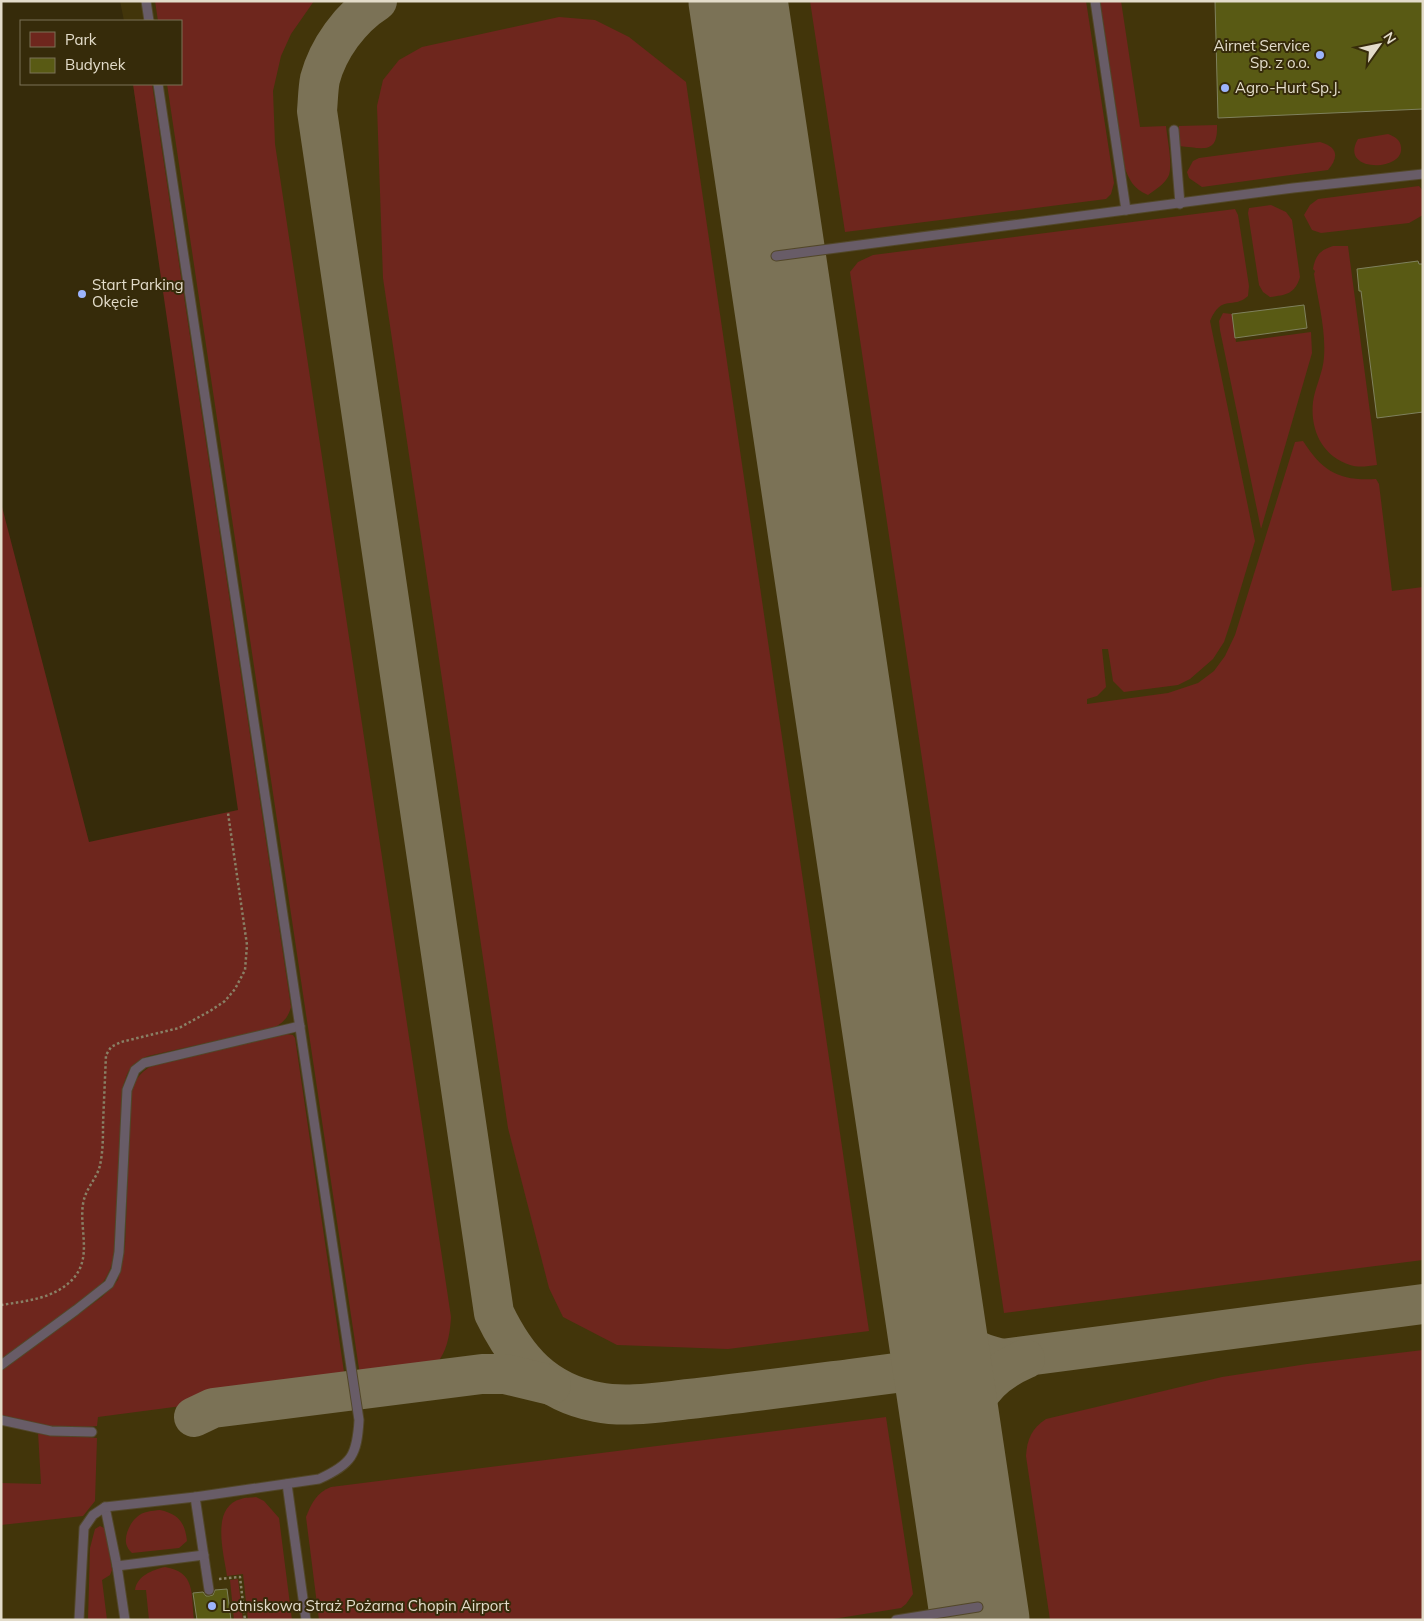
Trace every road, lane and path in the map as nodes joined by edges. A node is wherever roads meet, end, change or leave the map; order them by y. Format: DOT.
graph roads {
  1 [pos="146,1"];
  2 [pos="1094,1"];
  3 [pos="149,20"];
  4 [pos="158,85"];
  5 [pos="1174,130"];
  6 [pos="1423,174"];
  7 [pos="1180,204"];
  8 [pos="1126,210"];
  9 [pos="776,256"];
  10 [pos="300,1026"];
  11 [pos="1,1365"];
  12 [pos="1,1420"];
  13 [pos="92,1432"];
  14 [pos="287,1484"];
  15 [pos="195,1497"];
  16 [pos="105,1507"];
  17 [pos="204,1555"];
  18 [pos="117,1566"];
  19 [pos="208,1585"];
  20 [pos="978,1607"];
  21 [pos="79,1620"];
  22 [pos="125,1620"];
  23 [pos="245,1620"];
  24 [pos="306,1620"];
  25 [pos="896,1620"];
  1 -- 3 [label="lane"];
  2 -- 8 [label="lane"];
  4 -- 10 [label="lane"];
  5 -- 7 [label="lane"];
  6 -- 7 [label="lane"];
  7 -- 8 [label="lane"];
  8 -- 9 [label="lane"];
  10 -- 11 [label="lane"];
  10 -- 14 [label="lane"];
  12 -- 13 [label="lane"];
  14 -- 15 [label="lane"];
  14 -- 24 [label="lane"];
  15 -- 16 [label="lane"];
  15 -- 17 [label="lane"];
  16 -- 18 [label="lane"];
  16 -- 21 [label="lane"];
  17 -- 18 [label="lane"];
  17 -- 19 [label="lane"];
  18 -- 22 [label="lane"];
  19 -- 23 [label="path"];
  20 -- 25 [label="lane"];
}
